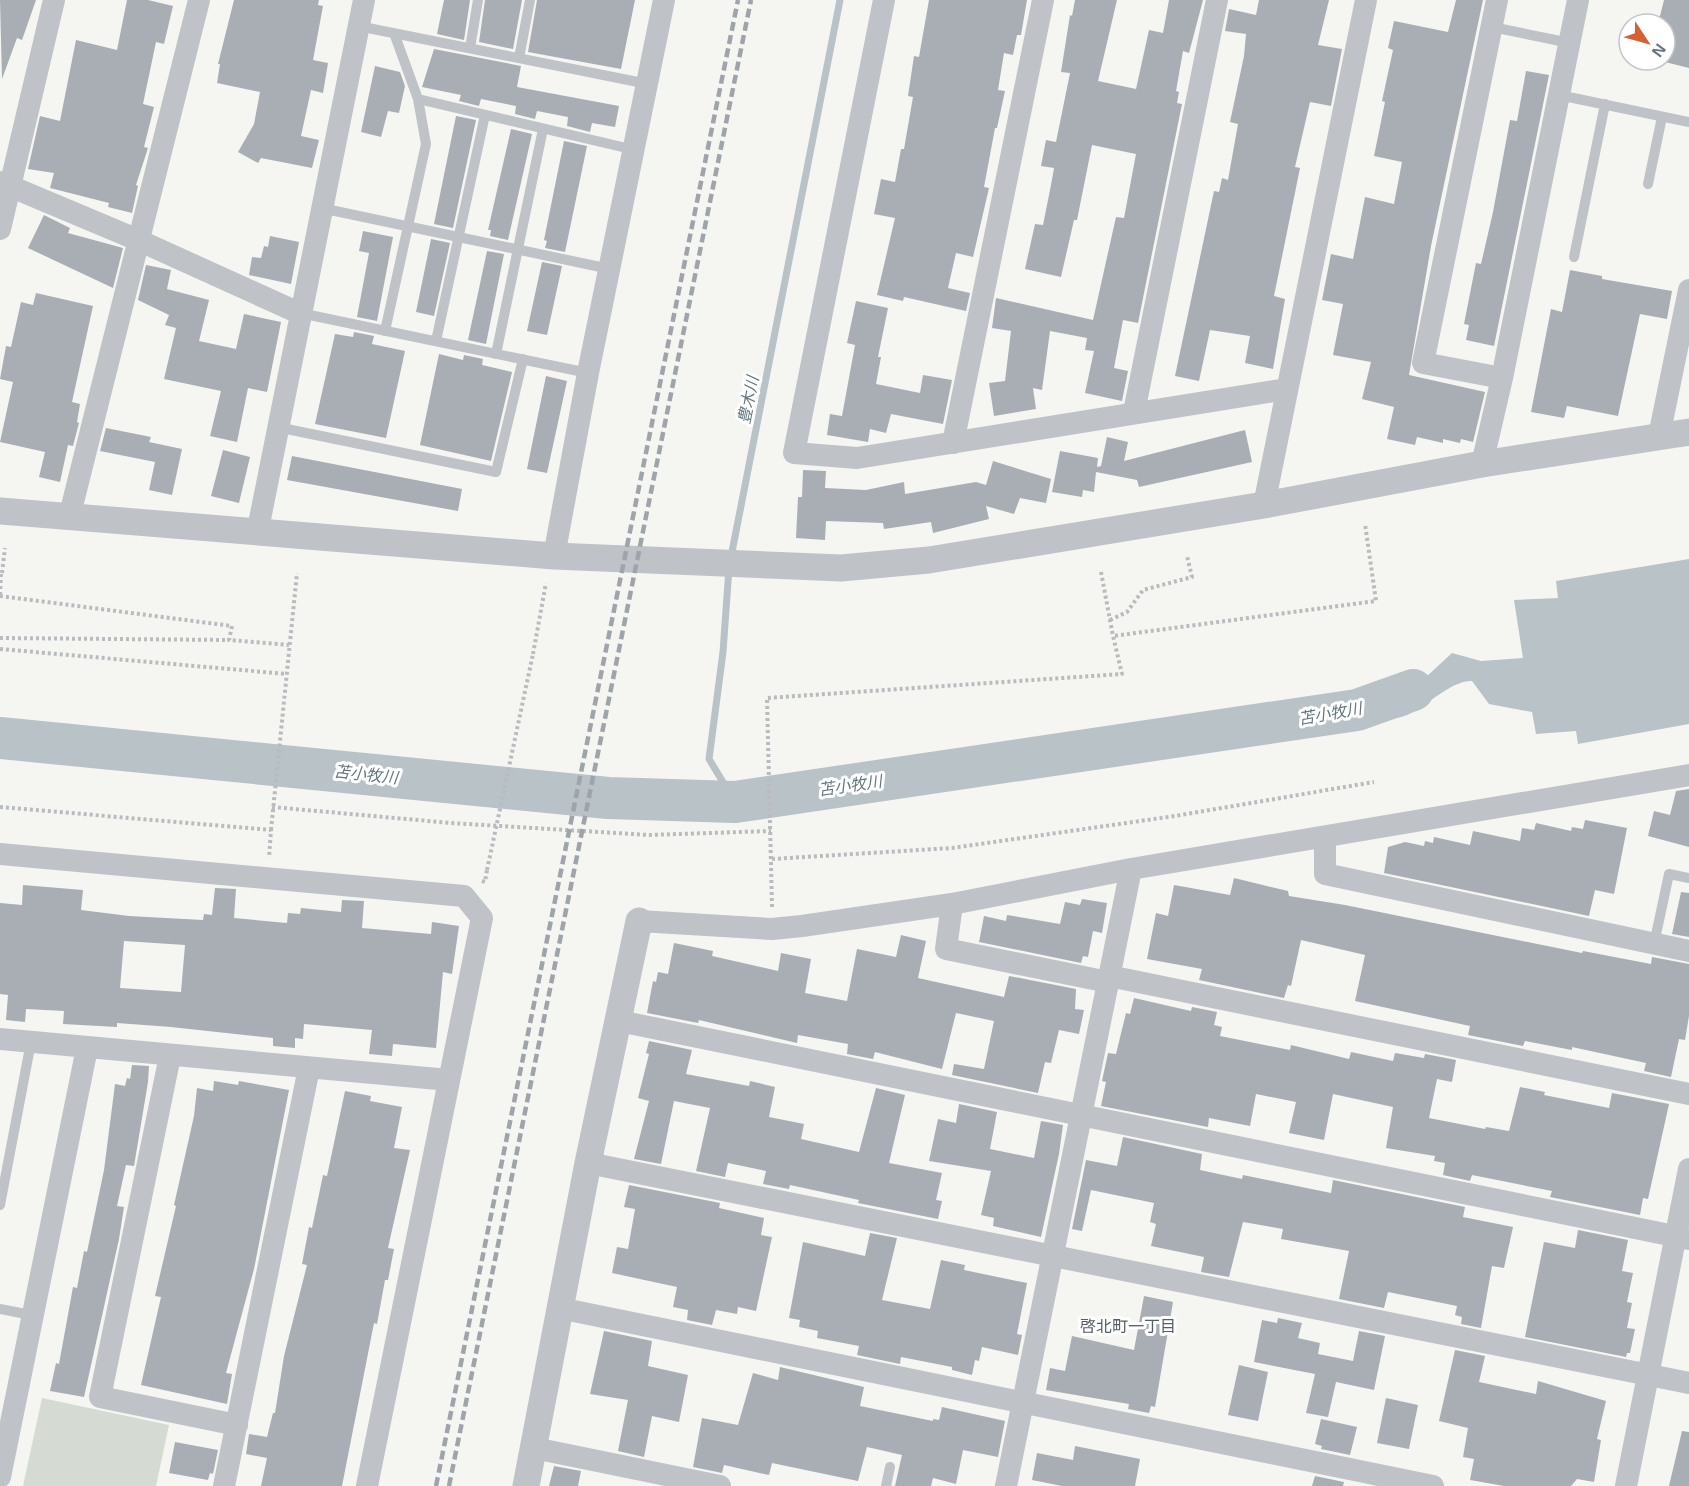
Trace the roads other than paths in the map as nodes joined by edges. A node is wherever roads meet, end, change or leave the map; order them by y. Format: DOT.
graph roads {
  1 [pos="54,0"];
  2 [pos="200,0"];
  3 [pos="364,0"];
  4 [pos="478,0"];
  5 [pos="530,0"];
  6 [pos="664,0"];
  7 [pos="884,0"];
  8 [pos="1043,0"];
  9 [pos="1217,0"];
  10 [pos="1366,0"];
  11 [pos="1497,0"];
  12 [pos="1578,0"];
  13 [pos="358,26"];
  14 [pos="1492,27"];
  15 [pos="394,33"];
  16 [pos="1569,43"];
  17 [pos="470,48"];
  18 [pos="519,58"];
  19 [pos="648,84"];
  20 [pos="1559,95"];
  21 [pos="418,99"];
  22 [pos="1605,104"];
  23 [pos="485,115"];
  24 [pos="1662,117"];
  25 [pos="1689,122"];
  26 [pos="543,129"];
  27 [pos="635,150"];
  28 [pos="5,184"];
  29 [pos="1648,184"];
  30 [pos="321,208"];
  31 [pos="408,225"];
  32 [pos="0,229"];
  33 [pos="459,236"];
  34 [pos="138,240"];
  35 [pos="516,249"];
  36 [pos="1574,257"];
  37 [pos="610,269"];
  38 [pos="1689,290"];
  39 [pos="299,313"];
  40 [pos="384,331"];
  41 [pos="436,341"];
  42 [pos="496,354"];
  43 [pos="523,359"];
  44 [pos="588,373"];
  45 [pos="1502,378"];
  46 [pos="1287,389"];
  47 [pos="1134,412"];
  48 [pos="277,427"];
  49 [pos="1689,432"];
  50 [pos="1659,436"];
  51 [pos="953,443"];
  52 [pos="1482,464"];
  53 [pos="1264,505"];
  54 [pos="0,511"];
  55 [pos="69,518"];
  56 [pos="257,534"];
  57 [pos="554,556"];
  58 [pos="1689,775"];
  59 [pos="1325,837"];
  60 [pos="0,854"];
  61 [pos="1131,868"];
  62 [pos="1689,878"];
  63 [pos="952,904"];
  64 [pos="639,921"];
  65 [pos="1654,944"];
  66 [pos="1689,951"];
  67 [pos="1109,979"];
  68 [pos="619,1021"];
  69 [pos="0,1039"];
  70 [pos="31,1042"];
  71 [pos="87,1048"];
  72 [pos="170,1056"];
  73 [pos="309,1068"];
  74 [pos="449,1080"];
  75 [pos="1689,1094"];
  76 [pos="1081,1117"];
  77 [pos="588,1162"];
  78 [pos="1689,1170"];
  79 [pos="0,1205"];
  80 [pos="1682,1237"];
  81 [pos="1053,1258"];
  82 [pos="559,1308"];
  83 [pos="0,1310"];
  84 [pos="31,1315"];
  85 [pos="1648,1375"];
  86 [pos="1689,1383"];
  87 [pos="1023,1403"];
  88 [pos="237,1425"];
  89 [pos="534,1448"];
  90 [pos="890,1467"];
  91 [pos="0,1477"];
  92 [pos="225,1486"];
  93 [pos="367,1486"];
  94 [pos="526,1486"];
  95 [pos="720,1486"];
  96 [pos="886,1486"];
  97 [pos="1006,1486"];
  98 [pos="1433,1486"];
  99 [pos="1626,1486"];
  1 -- 28 [label="street"];
  2 -- 34 [label="street"];
  3 -- 13 [label="street"];
  4 -- 17 [label="lane"];
  5 -- 18 [label="lane"];
  6 -- 19 [label="street"];
  7 -- 51 [label="street"];
  8 -- 51 [label="street"];
  9 -- 47 [label="street"];
  10 -- 46 [label="street"];
  11 -- 14 [label="street"];
  12 -- 16 [label="street"];
  13 -- 15 [label="lane"];
  13 -- 30 [label="street"];
  14 -- 16 [label="lane"];
  14 -- 45 [label="street"];
  15 -- 17 [label="lane"];
  15 -- 21 [label="lane"];
  16 -- 20 [label="street"];
  17 -- 18 [label="lane"];
  18 -- 19 [label="lane"];
  19 -- 27 [label="street"];
  20 -- 22 [label="lane"];
  20 -- 45 [label="street"];
  21 -- 23 [label="lane"];
  21 -- 31 [label="lane"];
  22 -- 24 [label="lane"];
  22 -- 36 [label="lane"];
  23 -- 26 [label="lane"];
  23 -- 33 [label="lane"];
  24 -- 25 [label="lane"];
  24 -- 29 [label="lane"];
  26 -- 27 [label="lane"];
  26 -- 35 [label="lane"];
  27 -- 37 [label="street"];
  28 -- 32 [label="street"];
  28 -- 34 [label="street"];
  30 -- 31 [label="lane"];
  30 -- 39 [label="street"];
  31 -- 33 [label="lane"];
  31 -- 40 [label="lane"];
  33 -- 35 [label="lane"];
  33 -- 41 [label="lane"];
  34 -- 39 [label="street"];
  34 -- 55 [label="street"];
  35 -- 37 [label="lane"];
  35 -- 42 [label="lane"];
  37 -- 44 [label="street"];
  38 -- 50 [label="street"];
  39 -- 40 [label="lane"];
  39 -- 48 [label="street"];
  40 -- 41 [label="lane"];
  41 -- 42 [label="lane"];
  42 -- 43 [label="lane"];
  43 -- 44 [label="lane"];
  43 -- 48 [label="lane"];
  44 -- 57 [label="street"];
  45 -- 52 [label="street"];
  46 -- 47 [label="street"];
  46 -- 53 [label="street"];
  47 -- 51 [label="street"];
  48 -- 56 [label="street"];
  49 -- 50 [label="street"];
  50 -- 52 [label="street"];
  52 -- 53 [label="street"];
  53 -- 57 [label="street"];
  54 -- 55 [label="street"];
  55 -- 56 [label="street"];
  56 -- 57 [label="street"];
  58 -- 59 [label="street"];
  59 -- 61 [label="street"];
  59 -- 65 [label="street"];
  60 -- 74 [label="street"];
  61 -- 63 [label="street"];
  61 -- 67 [label="street"];
  62 -- 65 [label="lane"];
  63 -- 64 [label="street"];
  63 -- 67 [label="street"];
  64 -- 68 [label="street"];
  65 -- 66 [label="street"];
  67 -- 75 [label="street"];
  67 -- 76 [label="street"];
  68 -- 76 [label="street"];
  68 -- 77 [label="street"];
  69 -- 70 [label="street"];
  70 -- 71 [label="street"];
  70 -- 79 [label="lane"];
  71 -- 72 [label="street"];
  71 -- 84 [label="street"];
  72 -- 73 [label="street"];
  72 -- 88 [label="street"];
  73 -- 74 [label="street"];
  73 -- 88 [label="street"];
  74 -- 93 [label="street"];
  76 -- 80 [label="street"];
  76 -- 81 [label="street"];
  77 -- 81 [label="street"];
  77 -- 82 [label="street"];
  78 -- 80 [label="street"];
  80 -- 85 [label="street"];
  81 -- 85 [label="street"];
  81 -- 87 [label="street"];
  82 -- 87 [label="street"];
  82 -- 89 [label="street"];
  83 -- 84 [label="lane"];
  84 -- 91 [label="street"];
  85 -- 86 [label="street"];
  85 -- 99 [label="street"];
  87 -- 97 [label="street"];
  87 -- 98 [label="street"];
  88 -- 92 [label="street"];
  89 -- 94 [label="street"];
  89 -- 95 [label="street"];
  90 -- 96 [label="lane"];
}
